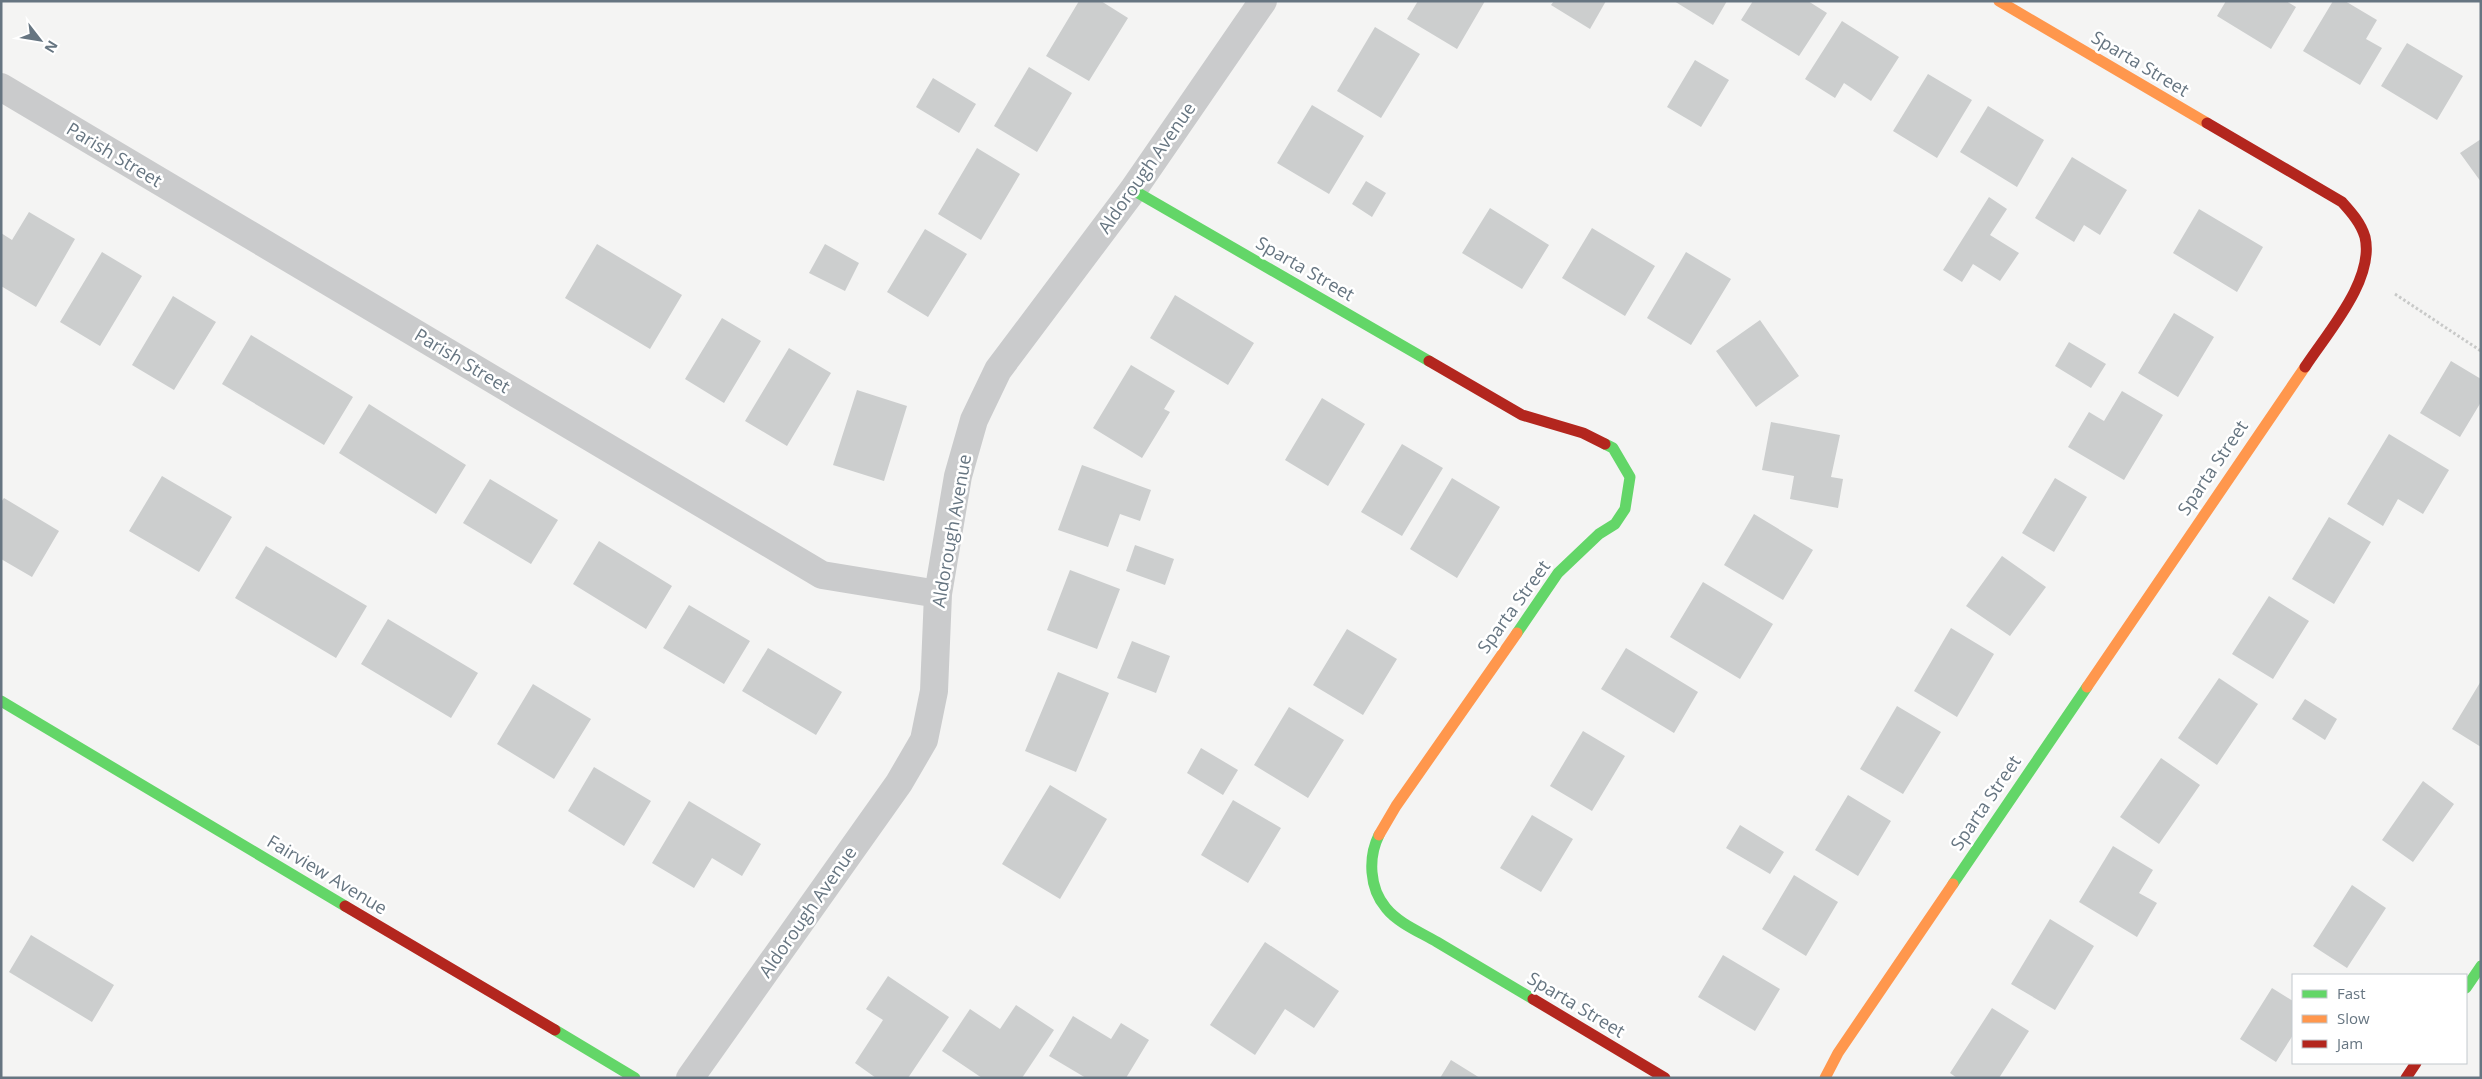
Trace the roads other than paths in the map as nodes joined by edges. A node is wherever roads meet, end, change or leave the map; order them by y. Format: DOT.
graph roads {
  1 [pos="1263,1"];
  2 [pos="1999,1"];
  3 [pos="1,87"];
  4 [pos="1133,190"];
  5 [pos="938,594"];
  6 [pos="1,701"];
  7 [pos="2481,966"];
  8 [pos="2467,987"];
  9 [pos="2415,1064"];
  10 [pos="634,1078"];
  11 [pos="690,1078"];
  12 [pos="1665,1078"];
  13 [pos="1825,1078"];
  14 [pos="2406,1078"];
  1 -- 4 [label="street, Aldorough Avenue"];
  2 -- 13 [label="street, Sparta Street"];
  3 -- 5 [label="street, Parish Street"];
  4 -- 5 [label="street, Aldorough Avenue"];
  4 -- 12 [label="street, Sparta Street"];
  5 -- 11 [label="street, Aldorough Avenue"];
  6 -- 10 [label="street, Fairview Avenue"];
  7 -- 8 [label="street"];
  9 -- 14 [label="street"];
}
